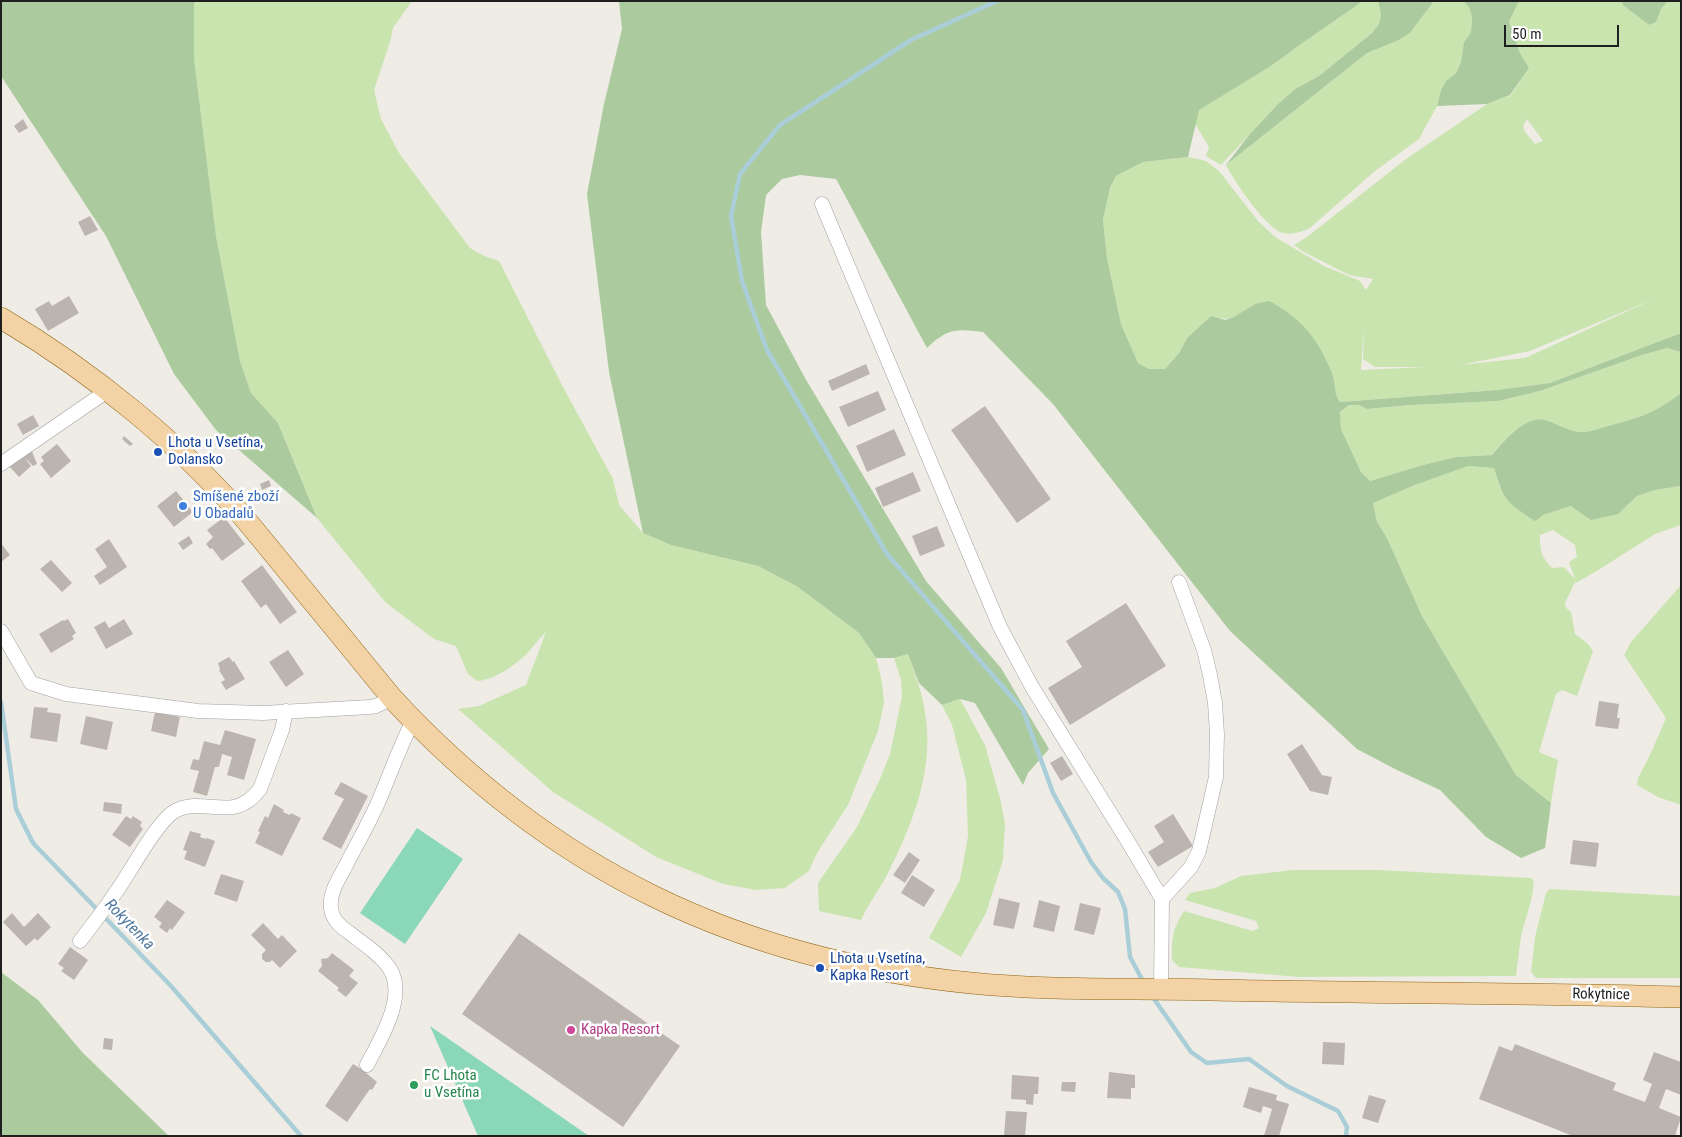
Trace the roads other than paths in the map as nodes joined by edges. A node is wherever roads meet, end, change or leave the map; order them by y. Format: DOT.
graph roads {
  1 [pos="822,204"];
  2 [pos="1,318"];
  3 [pos="108,391"];
  4 [pos="1,464"];
  5 [pos="1179,582"];
  6 [pos="1,631"];
  7 [pos="392,698"];
  8 [pos="286,711"];
  9 [pos="412,721"];
  10 [pos="1162,899"];
  11 [pos="80,941"];
  12 [pos="1159,989"];
  13 [pos="1681,996"];
  14 [pos="367,1065"];
  1 -- 10 [label="street"];
  2 -- 3 [label="main road, Rokytnice"];
  3 -- 4 [label="street"];
  3 -- 7 [label="main road, Rokytnice"];
  5 -- 10 [label="street"];
  6 -- 8 [label="street"];
  7 -- 8 [label="street"];
  7 -- 9 [label="main road, Rokytnice"];
  8 -- 11 [label="street"];
  9 -- 12 [label="main road, Rokytnice"];
  9 -- 14 [label="street"];
  10 -- 12 [label="street"];
  12 -- 13 [label="main road, Rokytnice"];
}
